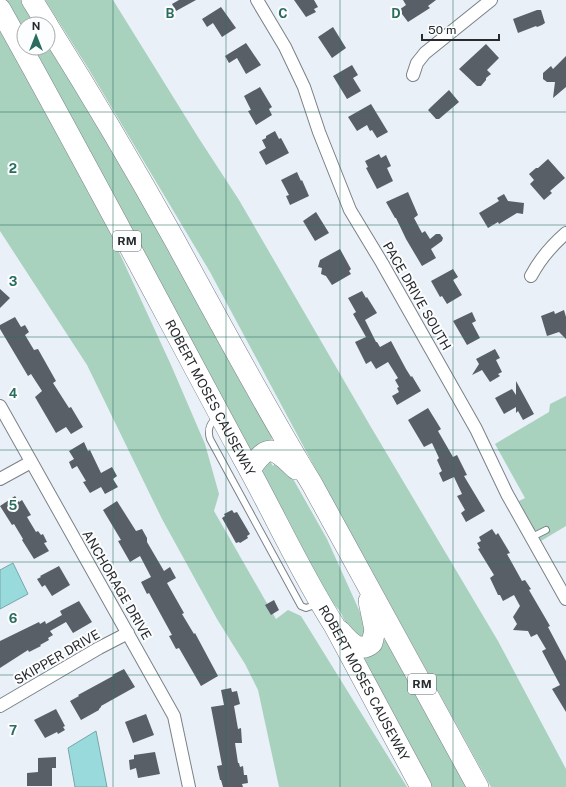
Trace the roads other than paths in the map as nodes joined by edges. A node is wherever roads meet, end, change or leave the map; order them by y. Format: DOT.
graph roads {
  1 [pos="32,0"];
  2 [pos="257,0"];
  3 [pos="491,0"];
  4 [pos="0,9"];
  5 [pos="42,16"];
  6 [pos="56,40"];
  7 [pos="413,75"];
  8 [pos="566,233"];
  9 [pos="531,276"];
  10 [pos="0,406"];
  11 [pos="220,414"];
  12 [pos="31,462"];
  13 [pos="250,470"];
  14 [pos="0,479"];
  15 [pos="312,484"];
  16 [pos="546,530"];
  17 [pos="532,537"];
  18 [pos="365,582"];
  19 [pos="566,599"];
  20 [pos="320,603"];
  21 [pos="334,626"];
  22 [pos="128,632"];
  23 [pos="0,706"];
  24 [pos="189,787"];
  25 [pos="420,787"];
  26 [pos="478,787"];
  1 -- 5 [label="highway, RM"];
  2 -- 17 [label="street, PACE DRIVE SOUTH"];
  3 -- 7 [label="street"];
  4 -- 11 [label="highway, ROBERT MOSES CAUSEWAY / RM"];
  6 -- 15 [label="highway, RM"];
  8 -- 9 [label="street"];
  10 -- 12 [label="street, ANCHORAGE DRIVE"];
  11 -- 13 [label="highway, ROBERT MOSES CAUSEWAY / RM"];
  11 -- 20 [label="lane"];
  12 -- 14 [label="street"];
  12 -- 22 [label="street, ANCHORAGE DRIVE"];
  13 -- 15 [label="highway"];
  13 -- 20 [label="highway, ROBERT MOSES CAUSEWAY / RM"];
  15 -- 18 [label="highway, RM"];
  16 -- 17 [label="lane"];
  17 -- 19 [label="street, PACE DRIVE SOUTH"];
  18 -- 21 [label="highway"];
  18 -- 26 [label="highway, RM"];
  20 -- 21 [label="highway, ROBERT MOSES CAUSEWAY / RM"];
  21 -- 25 [label="highway, ROBERT MOSES CAUSEWAY / RM"];
  22 -- 23 [label="street, SKIPPER DRIVE"];
  22 -- 24 [label="street, ANCHORAGE DRIVE"];
}
